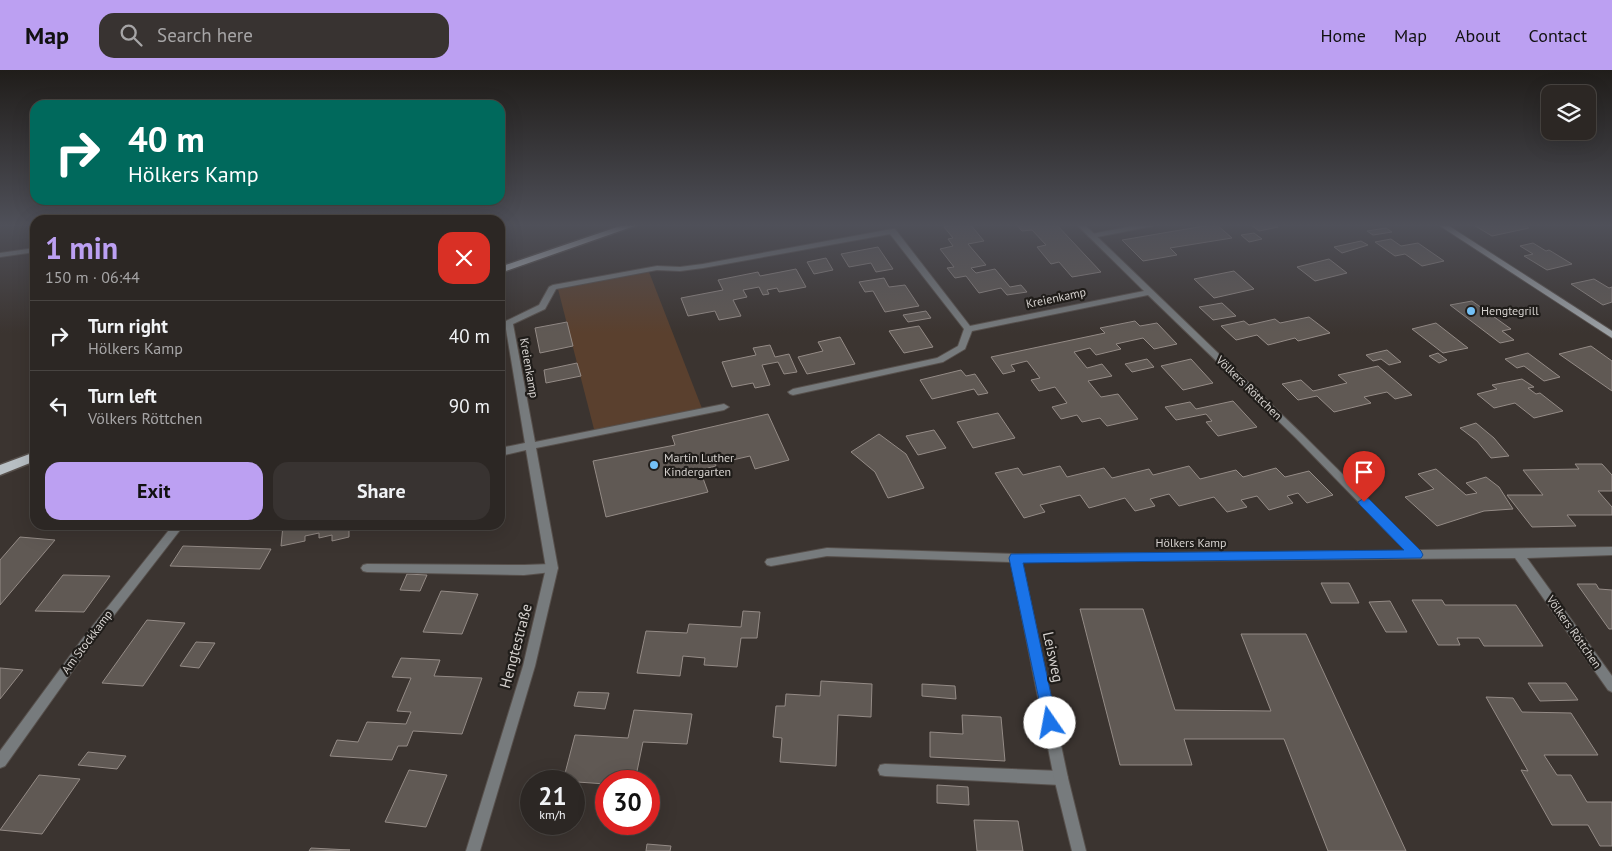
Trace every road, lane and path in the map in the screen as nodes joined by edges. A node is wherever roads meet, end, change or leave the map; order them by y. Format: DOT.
graph roads {
  1 [pos="528,260"];
  2 [pos="733,260"];
  3 [pos="915,260"];
  4 [pos="1117,260"];
  5 [pos="1497,260"];
  6 [pos="505,268"];
  7 [pos="1150,292"];
  8 [pos="968,329"];
  9 [pos="1612,335"];
  10 [pos="793,392"];
  11 [pos="724,407"];
  12 [pos="530,446"];
  13 [pos="505,451"];
  14 [pos="30,458"];
  15 [pos="0,470"];
  16 [pos="175,530"];
  17 [pos="1612,551"];
  18 [pos="1518,554"];
  19 [pos="1417,555"];
  20 [pos="1016,558"];
  21 [pos="771,562"];
  22 [pos="367,568"];
  23 [pos="552,568"];
  24 [pos="1612,686"];
  25 [pos="0,762"];
  26 [pos="884,770"];
  27 [pos="1061,778"];
  28 [pos="473,851"];
  29 [pos="1079,851"];
  1 -- 6 [label="main road"];
  2 -- 12 [label="street, Kreienkamp"];
  3 -- 8 [label="street, Kreienkamp"];
  4 -- 7 [label="street, Völkers Röttchen"];
  5 -- 9 [label="main road"];
  7 -- 8 [label="street, Kreienkamp"];
  7 -- 19 [label="street, Völkers Röttchen"];
  8 -- 10 [label="street"];
  11 -- 12 [label="street"];
  12 -- 13 [label="street"];
  12 -- 23 [label="street, Hengtestraße"];
  14 -- 15 [label="main road"];
  16 -- 25 [label="street, Am Stockkamp"];
  17 -- 18 [label="street, Hölkers Kamp"];
  18 -- 19 [label="street, Hölkers Kamp"];
  18 -- 24 [label="street, Völkers Röttchen"];
  19 -- 20 [label="street, Hölkers Kamp"];
  20 -- 21 [label="street, Hölkers Kamp"];
  20 -- 27 [label="street, Leisweg"];
  22 -- 23 [label="street"];
  23 -- 28 [label="street, Hengtestraße"];
  26 -- 27 [label="street"];
  27 -- 29 [label="street, Leisweg"];
}
